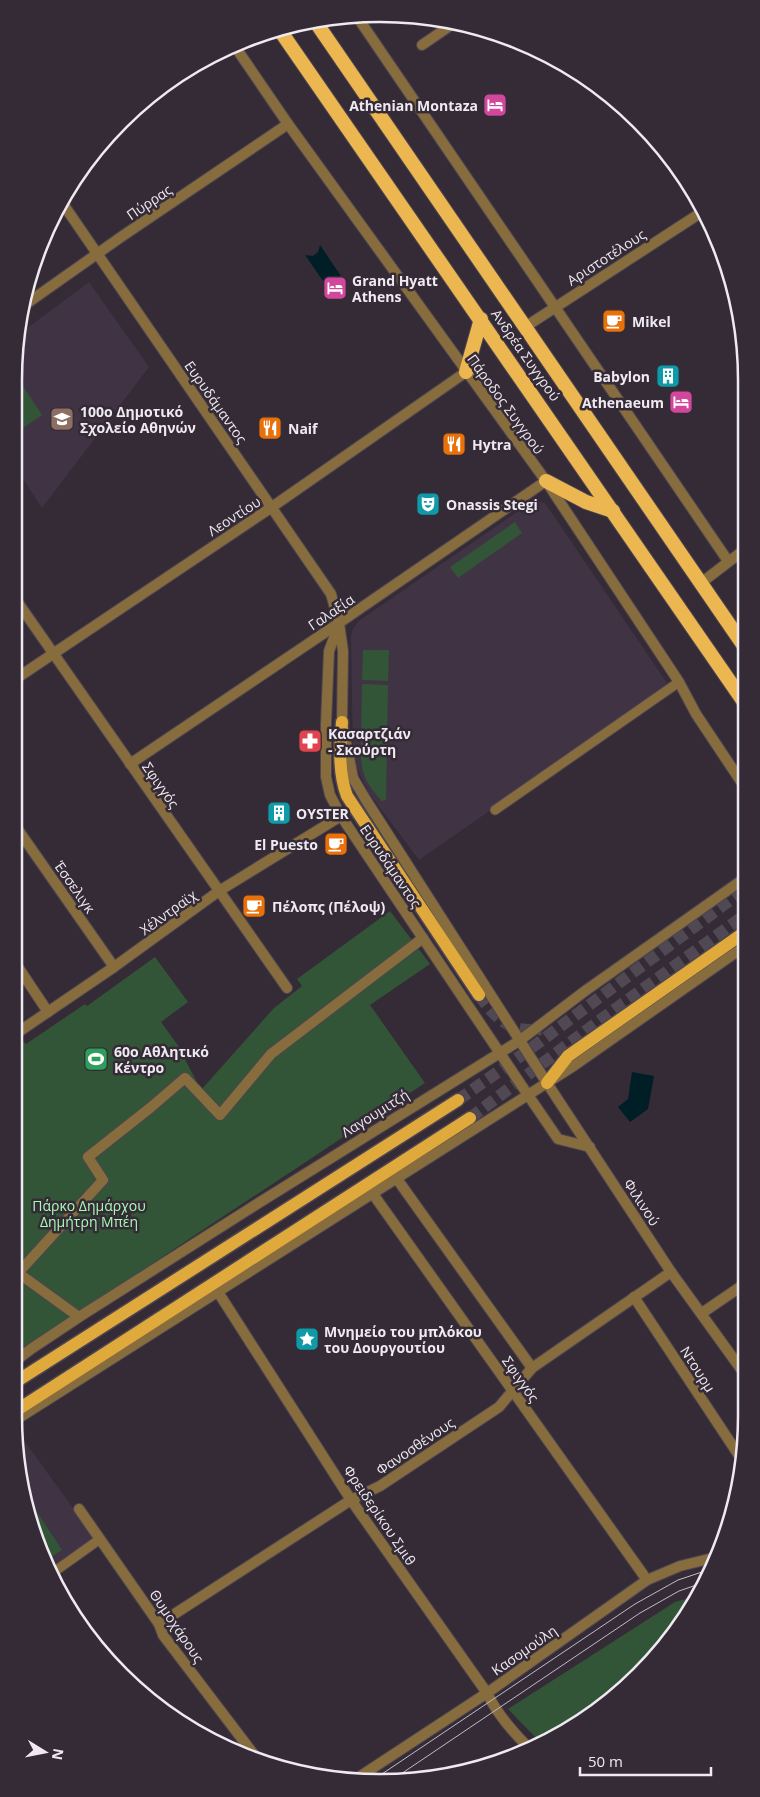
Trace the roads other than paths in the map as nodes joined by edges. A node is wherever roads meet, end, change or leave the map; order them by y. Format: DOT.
graph roads {
  1 [pos="361,23"];
  2 [pos="320,28"];
  3 [pos="446,28"];
  4 [pos="284,36"];
  5 [pos="422,45"];
  6 [pos="239,52"];
  7 [pos="288,124"];
  8 [pos="66,208"];
  9 [pos="697,215"];
  10 [pos="97,254"];
  11 [pos="32,300"];
  12 [pos="554,306"];
  13 [pos="481,319"];
  14 [pos="525,327"];
  15 [pos="466,372"];
  16 [pos="546,481"];
  17 [pos="272,507"];
  18 [pos="613,511"];
  19 [pos="738,554"];
  20 [pos="728,561"];
  21 [pos="701,583"];
  22 [pos="22,609"];
  23 [pos="340,623"];
  24 [pos="738,637"];
  25 [pos="52,653"];
  26 [pos="22,674"];
  27 [pos="679,682"];
  28 [pos="738,693"];
  29 [pos="342,722"];
  30 [pos="130,764"];
  31 [pos="738,777"];
  32 [pos="495,810"];
  33 [pos="341,816"];
  34 [pos="22,835"];
  35 [pos="738,883"];
  36 [pos="219,892"];
  37 [pos="738,937"];
  38 [pos="423,938"];
  39 [pos="738,951"];
  40 [pos="114,967"];
  41 [pos="22,973"];
  42 [pos="287,988"];
  43 [pos="479,994"];
  44 [pos="48,1012"];
  45 [pos="22,1030"];
  46 [pos="519,1041"];
  47 [pos="500,1052"];
  48 [pos="547,1084"];
  49 [pos="528,1095"];
  50 [pos="458,1100"];
  51 [pos="470,1118"];
  52 [pos="590,1147"];
  53 [pos="396,1179"];
  54 [pos="373,1194"];
  55 [pos="22,1265"];
  56 [pos="671,1272"];
  57 [pos="22,1275"];
  58 [pos="738,1288"];
  59 [pos="218,1292"];
  60 [pos="634,1297"];
  61 [pos="702,1313"];
  62 [pos="79,1317"];
  63 [pos="22,1356"];
  64 [pos="738,1365"];
  65 [pos="532,1368"];
  66 [pos="22,1378"];
  67 [pos="513,1391"];
  68 [pos="22,1407"];
  69 [pos="22,1416"];
  70 [pos="736,1450"];
  71 [pos="352,1500"];
  72 [pos="79,1509"];
  73 [pos="100,1539"];
  74 [pos="707,1560"];
  75 [pos="57,1570"];
  76 [pos="647,1580"];
  77 [pos="159,1624"];
  78 [pos="487,1693"];
  79 [pos="525,1744"];
  80 [pos="250,1750"];
  81 [pos="364,1774"];
  1 -- 12 [label="street"];
  2 -- 14 [label="highway, Ανδρέα Συγγρού"];
  3 -- 5 [label="street"];
  4 -- 13 [label="highway, Ανδρέα Συγγρού"];
  6 -- 7 [label="street, Πάροδος Συγγρού"];
  7 -- 10 [label="street, Πύρρας"];
  7 -- 15 [label="street, Πάροδος Συγγρού"];
  8 -- 10 [label="street, Ευρυδάμαντος"];
  9 -- 12 [label="street, Αριστοτέλους"];
  10 -- 11 [label="street, Πύρρας"];
  10 -- 17 [label="street, Ευρυδάμαντος"];
  12 -- 14 [label="street, Αριστοτέλους"];
  12 -- 20 [label="street"];
  13 -- 15 [label="highway"];
  13 -- 18 [label="highway, Ανδρέα Συγγρού"];
  14 -- 21 [label="highway, Ανδρέα Συγγρού"];
  15 -- 16 [label="street, Πάροδος Συγγρού"];
  15 -- 17 [label="street, Λεοντίου"];
  16 -- 18 [label="highway"];
  16 -- 23 [label="street, Γαλαξία"];
  16 -- 27 [label="street, Πάροδος Συγγρού"];
  17 -- 23 [label="street, Ευρυδάμαντος"];
  17 -- 25 [label="street, Λεοντίου"];
  18 -- 28 [label="highway, Ανδρέα Συγγρού"];
  19 -- 20 [label="street"];
  20 -- 21 [label="street"];
  21 -- 24 [label="highway, Ανδρέα Συγγρού"];
  22 -- 25 [label="street, Σφιγγός"];
  23 -- 29 [label="street, Ευρυδάμαντος"];
  23 -- 30 [label="street, Γαλαξία"];
  23 -- 33 [label="street, Ευρυδάμαντος"];
  25 -- 26 [label="street, Λεοντίου"];
  25 -- 30 [label="street, Σφιγγός"];
  27 -- 31 [label="street, Πάροδος Συγγρού"];
  27 -- 32 [label="lane"];
  29 -- 43 [label="main road"];
  29 -- 46 [label="street, Ευρυδάμαντος"];
  30 -- 36 [label="street, Σφιγγός"];
  33 -- 36 [label="street, Χέλντραϊχ"];
  33 -- 38 [label="street, Ευρυδάμαντος"];
  34 -- 40 [label="street, Έσσελιγκ"];
  35 -- 46 [label="street, Λαγουμιτζή"];
  36 -- 40 [label="street, Χέλντραϊχ"];
  36 -- 42 [label="street, Σφιγγός"];
  37 -- 48 [label="main road"];
  38 -- 47 [label="street, Ευρυδάμαντος"];
  38 -- 55 [label="street"];
  39 -- 48 [label="street"];
  40 -- 44 [label="street, Χέλντραϊχ"];
  41 -- 44 [label="street"];
  44 -- 45 [label="street, Χέλντραϊχ"];
  46 -- 47 [label="street, Λαγουμιτζή"];
  46 -- 48 [label="street, Ευρυδάμαντος"];
  47 -- 49 [label="street, Ευρυδάμαντος"];
  47 -- 62 [label="street, Λαγουμιτζή"];
  48 -- 49 [label="street"];
  48 -- 52 [label="street, Φιλινού"];
  49 -- 52 [label="street"];
  49 -- 53 [label="street"];
  50 -- 66 [label="main road"];
  51 -- 68 [label="main road"];
  52 -- 56 [label="street, Φιλινού"];
  53 -- 54 [label="street"];
  53 -- 65 [label="street, Σφιγγός"];
  54 -- 59 [label="street"];
  54 -- 67 [label="street, Σφιγγός"];
  56 -- 60 [label="street, Φανοσθένους"];
  56 -- 61 [label="street, Φιλινού"];
  57 -- 62 [label="street"];
  58 -- 61 [label="street"];
  59 -- 69 [label="street"];
  59 -- 71 [label="street, Φρειδερίκου Σμιθ"];
  60 -- 65 [label="street, Φανοσθένους"];
  60 -- 70 [label="street, Ντουρμ"];
  61 -- 64 [label="street, Φιλινού"];
  62 -- 63 [label="street, Λαγουμιτζή"];
  65 -- 67 [label="street, Φανοσθένους"];
  67 -- 71 [label="street, Φανοσθένους"];
  67 -- 76 [label="street, Σφιγγός"];
  71 -- 77 [label="street, Φανοσθένους"];
  71 -- 78 [label="street, Φρειδερίκου Σμιθ"];
  72 -- 73 [label="street, Θυμοχάρους"];
  73 -- 75 [label="lane"];
  73 -- 77 [label="street, Θυμοχάρους"];
  74 -- 76 [label="street, Κασομούλη"];
  76 -- 78 [label="street, Κασομούλη"];
  77 -- 80 [label="street, Θυμοχάρους"];
  78 -- 79 [label="street, Φρειδερίκου Σμιθ"];
  78 -- 81 [label="street, Κασομούλη"];
}
